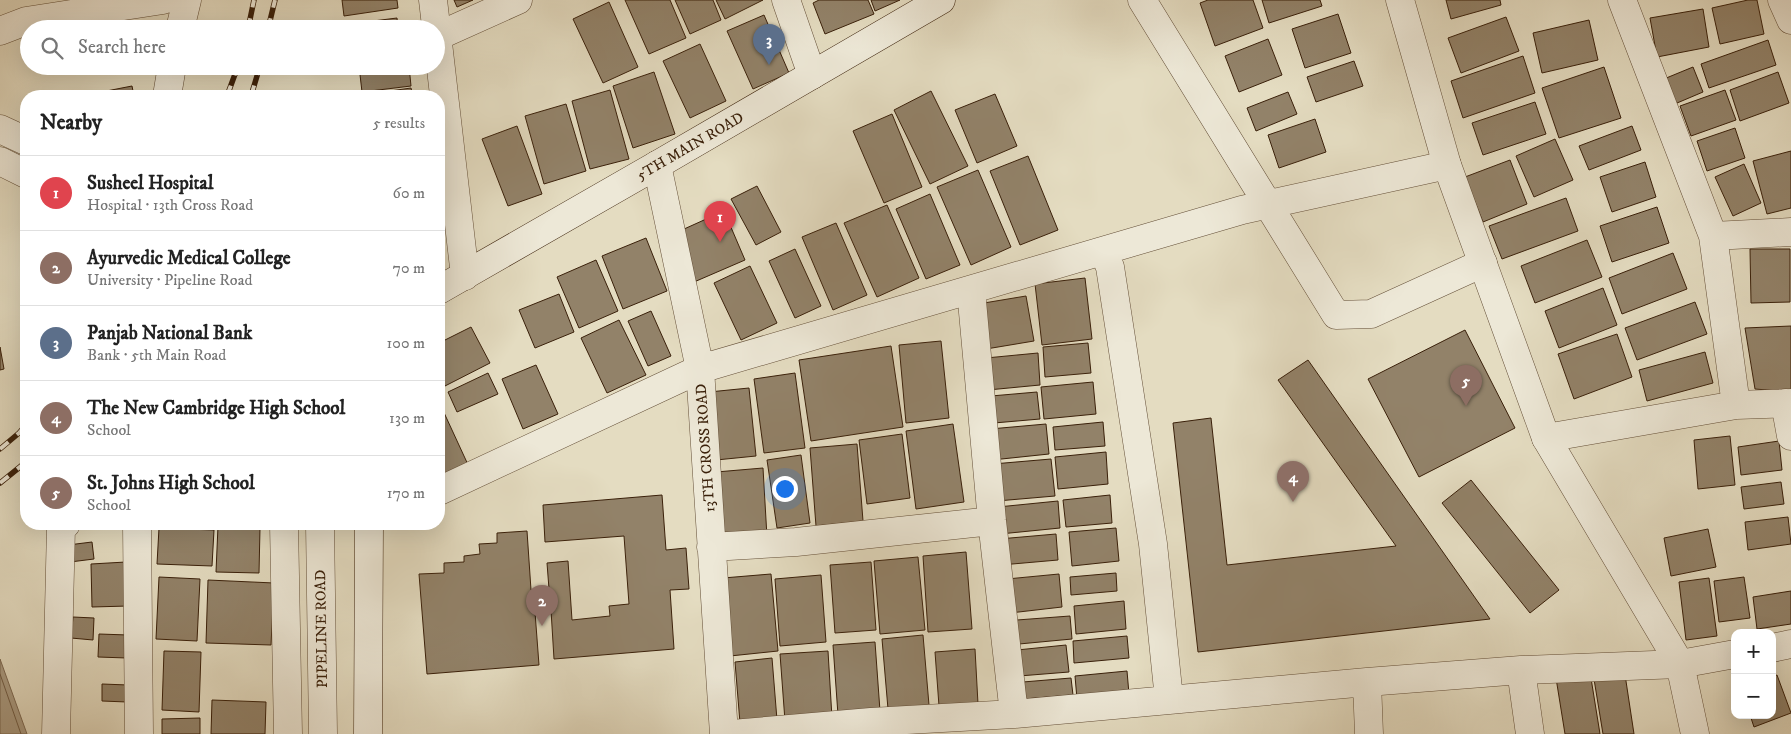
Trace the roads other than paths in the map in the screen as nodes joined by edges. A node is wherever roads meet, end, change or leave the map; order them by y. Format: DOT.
graph roads {
  1 [pos="163,0"];
  2 [pos="187,0"];
  3 [pos="433,0"];
  4 [pos="518,0"];
  5 [pos="786,0"];
  6 [pos="940,0"];
  7 [pos="1142,0"];
  8 [pos="1400,0"];
  9 [pos="1622,0"];
  10 [pos="1782,0"];
  11 [pos="26,20"];
  12 [pos="182,20"];
  13 [pos="436,20"];
  14 [pos="1791,20"];
  15 [pos="20,23"];
  16 [pos="0,31"];
  17 [pos="445,33"];
  18 [pos="171,75"];
  19 [pos="442,75"];
  20 [pos="812,75"];
  21 [pos="169,90"];
  22 [pos="444,90"];
  23 [pos="445,98"];
  24 [pos="0,129"];
  25 [pos="20,138"];
  26 [pos="0,161"];
  27 [pos="657,165"];
  28 [pos="1447,165"];
  29 [pos="20,171"];
  30 [pos="1268,204"];
  31 [pos="1791,232"];
  32 [pos="1713,236"];
  33 [pos="1103,251"];
  34 [pos="1483,263"];
  35 [pos="465,276"];
  36 [pos="445,287"];
  37 [pos="971,290"];
  38 [pos="700,369"];
  39 [pos="1788,403"];
  40 [pos="1736,405"];
  41 [pos="1791,436"];
  42 [pos="1546,438"];
  43 [pos="445,488"];
  44 [pos="992,521"];
  45 [pos="61,530"];
  46 [pos="137,530"];
  47 [pos="284,530"];
  48 [pos="320,530"];
  49 [pos="369,530"];
  50 [pos="711,547"];
  51 [pos="1791,644"];
  52 [pos="1776,647"];
  53 [pos="1731,655"];
  54 [pos="1680,664"];
  55 [pos="1521,670"];
  56 [pos="1367,682"];
  57 [pos="1169,700"];
  58 [pos="1014,714"];
  59 [pos="872,728"];
  60 [pos="56,734"];
  61 [pos="139,734"];
  62 [pos="288,734"];
  63 [pos="323,734"];
  64 [pos="368,734"];
  65 [pos="724,734"];
  66 [pos="732,734"];
  67 [pos="1369,734"];
  68 [pos="1530,734"];
  69 [pos="1695,734"];
  1 -- 11 [label="street"];
  2 -- 12 [label="street"];
  3 -- 13 [label="street"];
  4 -- 17 [label="street"];
  5 -- 20 [label="street"];
  6 -- 20 [label="street, 5TH MAIN ROAD"];
  7 -- 30 [label="street"];
  8 -- 28 [label="street"];
  9 -- 32 [label="street"];
  10 -- 14 [label="street"];
  15 -- 16 [label="street"];
  18 -- 21 [label="street"];
  19 -- 22 [label="street"];
  20 -- 27 [label="street, 5TH MAIN ROAD"];
  23 -- 35 [label="street"];
  24 -- 25 [label="street"];
  26 -- 29 [label="street"];
  27 -- 35 [label="street, 5TH MAIN ROAD"];
  27 -- 38 [label="street, 13TH CROSS ROAD"];
  28 -- 30 [label="street"];
  28 -- 34 [label="street"];
  30 -- 33 [label="street"];
  30 -- 34 [label="street"];
  31 -- 32 [label="street"];
  32 -- 40 [label="street"];
  33 -- 37 [label="street"];
  33 -- 57 [label="street"];
  34 -- 42 [label="street"];
  35 -- 36 [label="street, 5TH MAIN ROAD"];
  37 -- 38 [label="street"];
  37 -- 44 [label="street"];
  38 -- 43 [label="street"];
  38 -- 50 [label="street, 13TH CROSS ROAD"];
  39 -- 40 [label="street"];
  39 -- 41 [label="street"];
  40 -- 42 [label="street"];
  42 -- 54 [label="street"];
  44 -- 50 [label="street"];
  44 -- 58 [label="street"];
  45 -- 60 [label="street"];
  46 -- 61 [label="street"];
  47 -- 62 [label="street"];
  48 -- 63 [label="street, PIPELINE ROAD"];
  49 -- 64 [label="street"];
  50 -- 65 [label="street, 13TH CROSS ROAD"];
  51 -- 52 [label="street"];
  53 -- 54 [label="street"];
  54 -- 55 [label="street"];
  54 -- 69 [label="street"];
  55 -- 56 [label="street"];
  55 -- 68 [label="street"];
  56 -- 57 [label="street"];
  56 -- 67 [label="street"];
  57 -- 58 [label="street"];
  58 -- 59 [label="street"];
  59 -- 66 [label="street"];
}
